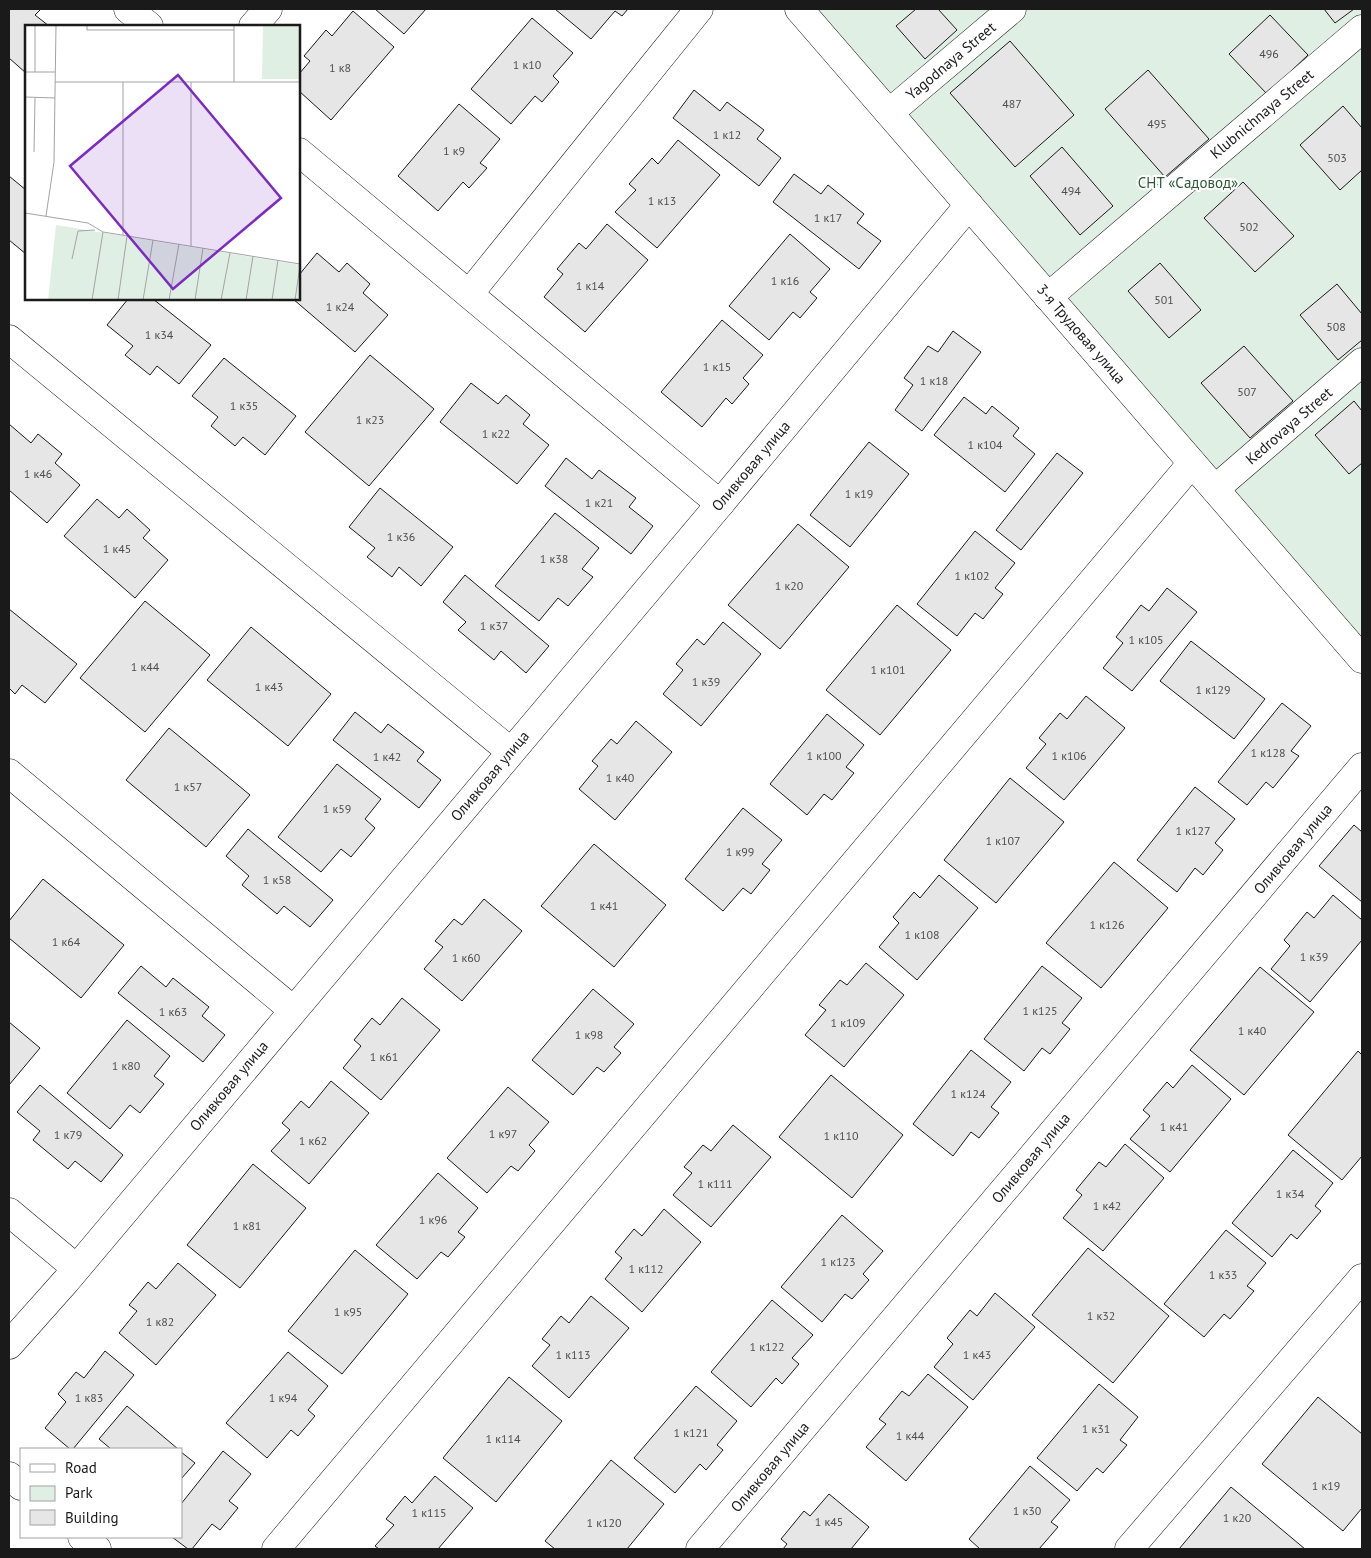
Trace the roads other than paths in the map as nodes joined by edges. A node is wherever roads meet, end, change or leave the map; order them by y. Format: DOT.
graph roads {
  1 [pos="128,9"];
  2 [pos="268,9"];
  3 [pos="698,9"];
  4 [pos="799,9"];
  5 [pos="1012,9"];
  6 [pos="148,25"];
  7 [pos="254,25"];
  8 [pos="1362,29"];
  9 [pos="889,113"];
  10 [pos="300,153"];
  11 [pos="969,205"];
  12 [pos="469,294"];
  13 [pos="1048,297"];
  14 [pos="9,339"];
  15 [pos="1362,362"];
  16 [pos="1192,464"];
  17 [pos="1215,489"];
  18 [pos="720,504"];
  19 [pos="1362,659"];
  20 [pos="510,751"];
  21 [pos="1362,767"];
  22 [pos="9,773"];
  23 [pos="293,1010"];
  24 [pos="9,1212"];
  25 [pos="76,1268"];
  26 [pos="1362,1278"];
  27 [pos="9,1345"];
  28 [pos="9,1476"];
  29 [pos="20,1485"];
  30 [pos="83,1538"];
  31 [pos="97,1549"];
  32 [pos="276,1549"];
  33 [pos="700,1549"];
  34 [pos="1129,1549"];
  1 -- 6 [label="street"];
  2 -- 7 [label="street"];
  3 -- 12 [label="street"];
  4 -- 9 [label="street, 3-я Трудовая улица"];
  5 -- 9 [label="street, Yagodnaya Street"];
  8 -- 13 [label="street, Klubnichnaya Street"];
  9 -- 11 [label="street, 3-я Трудовая улица"];
  10 -- 12 [label="street"];
  11 -- 13 [label="street, 3-я Трудовая улица"];
  11 -- 18 [label="street, Оливковая улица"];
  12 -- 18 [label="street"];
  13 -- 16 [label="street, 3-я Трудовая улица"];
  14 -- 20 [label="street"];
  15 -- 17 [label="street, Kedrovaya Street"];
  16 -- 17 [label="street, 3-я Трудовая улица"];
  16 -- 32 [label="street"];
  17 -- 19 [label="street, 3-я Трудовая улица"];
  18 -- 20 [label="street, Оливковая улица"];
  20 -- 23 [label="street, Оливковая улица"];
  21 -- 33 [label="street, Оливковая улица"];
  22 -- 23 [label="street"];
  23 -- 25 [label="street, Оливковая улица"];
  24 -- 25 [label="street"];
  25 -- 27 [label="street, Оливковая улица"];
  26 -- 34 [label="street"];
  28 -- 29 [label="street"];
  30 -- 31 [label="street"];
}
